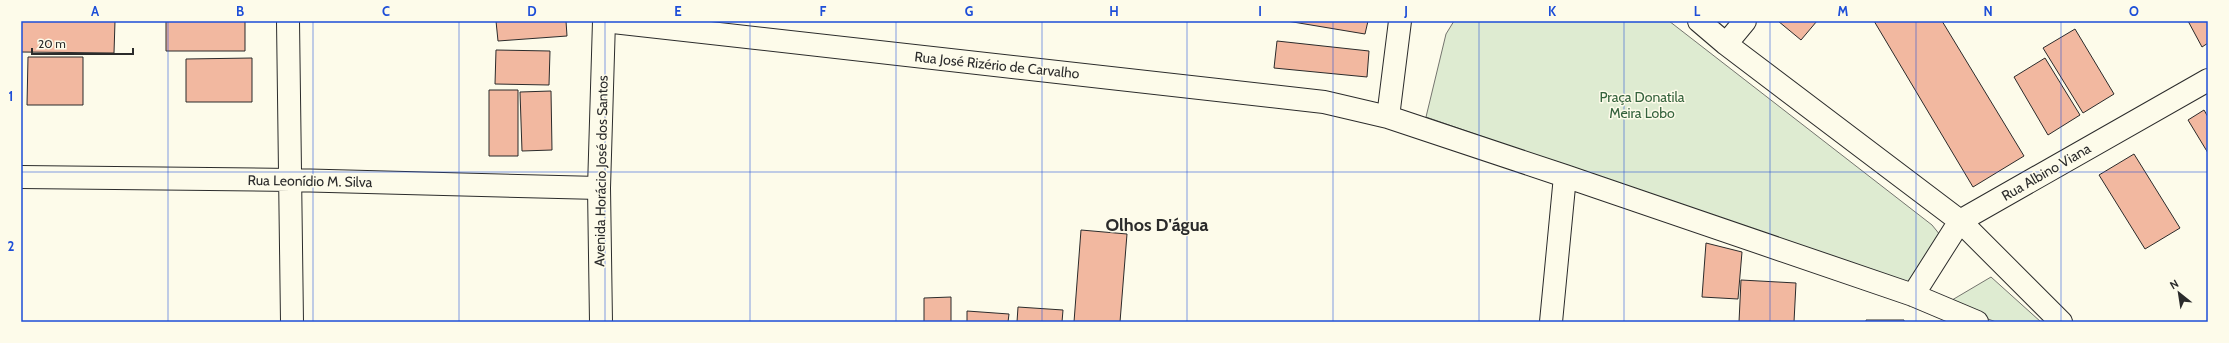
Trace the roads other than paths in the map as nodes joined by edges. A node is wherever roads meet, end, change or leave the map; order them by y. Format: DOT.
graph roads {
  1 [pos="288,21"];
  2 [pos="604,21"];
  3 [pos="1400,21"];
  4 [pos="1699,21"];
  5 [pos="1745,21"];
  6 [pos="1726,44"];
  7 [pos="2208,80"];
  8 [pos="1388,117"];
  9 [pos="1565,176"];
  10 [pos="21,177"];
  11 [pos="291,180"];
  12 [pos="598,188"];
  13 [pos="1960,221"];
  14 [pos="1913,295"];
  15 [pos="292,322"];
  16 [pos="601,322"];
  17 [pos="1551,322"];
  18 [pos="1977,322"];
  19 [pos="2061,322"];
  1 -- 11 [label="street"];
  2 -- 8 [label="street, Rua José Rizério de Carvalho"];
  2 -- 12 [label="street, Avenida Horácio José dos Santos"];
  3 -- 8 [label="street"];
  4 -- 6 [label="street"];
  5 -- 6 [label="street"];
  6 -- 13 [label="street"];
  7 -- 13 [label="street, Rua Albino Viana"];
  8 -- 9 [label="street"];
  9 -- 14 [label="street"];
  9 -- 17 [label="street"];
  10 -- 11 [label="street, Rua Leonídio M. Silva"];
  11 -- 12 [label="street, Rua Leonídio M. Silva"];
  11 -- 15 [label="street"];
  12 -- 16 [label="street, Avenida Horácio José dos Santos"];
  13 -- 14 [label="street, Rua Albino Viana"];
  13 -- 19 [label="street"];
  14 -- 18 [label="street"];
}
